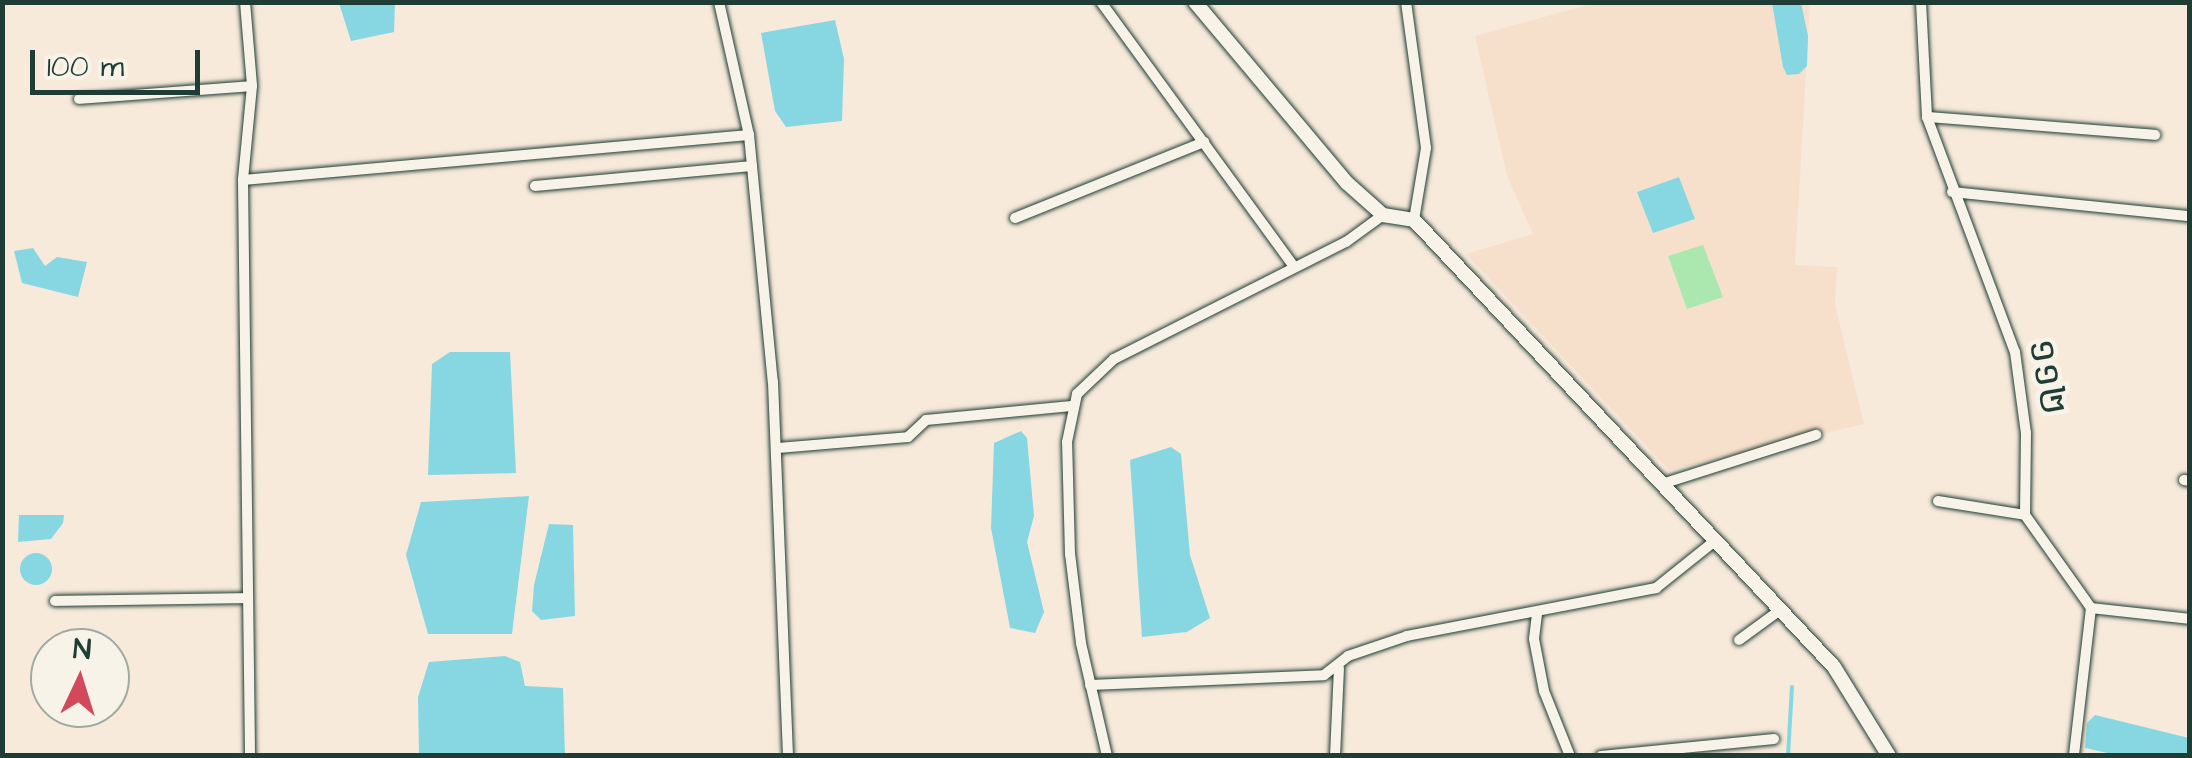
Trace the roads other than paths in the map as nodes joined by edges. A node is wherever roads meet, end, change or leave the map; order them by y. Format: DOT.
graph roads {
  1 [pos="245,2"];
  2 [pos="719,2"];
  3 [pos="1101,2"];
  4 [pos="1194,2"];
  5 [pos="1406,2"];
  6 [pos="1921,2"];
  7 [pos="252,86"];
  8 [pos="79,99"];
  9 [pos="1928,117"];
  10 [pos="749,135"];
  11 [pos="2155,135"];
  12 [pos="1204,142"];
  13 [pos="752,166"];
  14 [pos="243,180"];
  15 [pos="536,186"];
  16 [pos="1952,192"];
  17 [pos="1383,215"];
  18 [pos="2190,216"];
  19 [pos="1015,218"];
  20 [pos="1414,220"];
  21 [pos="1294,268"];
  22 [pos="1072,406"];
  23 [pos="1816,436"];
  24 [pos="778,448"];
  25 [pos="1662,484"];
  26 [pos="1938,502"];
  27 [pos="2025,514"];
  28 [pos="1716,540"];
  29 [pos="248,598"];
  30 [pos="55,601"];
  31 [pos="2092,608"];
  32 [pos="1780,610"];
  33 [pos="1537,614"];
  34 [pos="2190,619"];
  35 [pos="1739,640"];
  36 [pos="1339,667"];
  37 [pos="1090,685"];
  38 [pos="1774,739"];
  39 [pos="250,756"];
  40 [pos="788,756"];
  41 [pos="1107,756"];
  42 [pos="1335,756"];
  43 [pos="1570,756"];
  44 [pos="1602,756"];
  45 [pos="1889,756"];
  46 [pos="2074,756"];
  1 -- 7 [label="street"];
  2 -- 10 [label="street"];
  3 -- 12 [label="street"];
  4 -- 17 [label="street"];
  5 -- 20 [label="street"];
  6 -- 9 [label="street, ១១២"];
  7 -- 8 [label="street"];
  7 -- 14 [label="street"];
  9 -- 11 [label="street"];
  9 -- 16 [label="street, ១១២"];
  10 -- 13 [label="street"];
  10 -- 14 [label="street"];
  12 -- 19 [label="street"];
  12 -- 21 [label="street"];
  13 -- 15 [label="street"];
  13 -- 24 [label="street"];
  14 -- 29 [label="street"];
  16 -- 18 [label="street"];
  16 -- 27 [label="street, ១១២"];
  17 -- 20 [label="street"];
  17 -- 21 [label="street"];
  20 -- 25 [label="street"];
  21 -- 22 [label="street"];
  22 -- 24 [label="street"];
  22 -- 37 [label="street"];
  23 -- 25 [label="street"];
  24 -- 40 [label="street"];
  25 -- 28 [label="street"];
  26 -- 27 [label="street"];
  27 -- 31 [label="street"];
  28 -- 32 [label="street"];
  28 -- 33 [label="street"];
  29 -- 30 [label="street"];
  29 -- 39 [label="street"];
  31 -- 34 [label="street"];
  31 -- 46 [label="street"];
  32 -- 35 [label="street"];
  32 -- 45 [label="street"];
  33 -- 36 [label="street"];
  33 -- 43 [label="street"];
  36 -- 37 [label="street"];
  36 -- 42 [label="street"];
  37 -- 41 [label="street"];
  38 -- 44 [label="street"];
}
